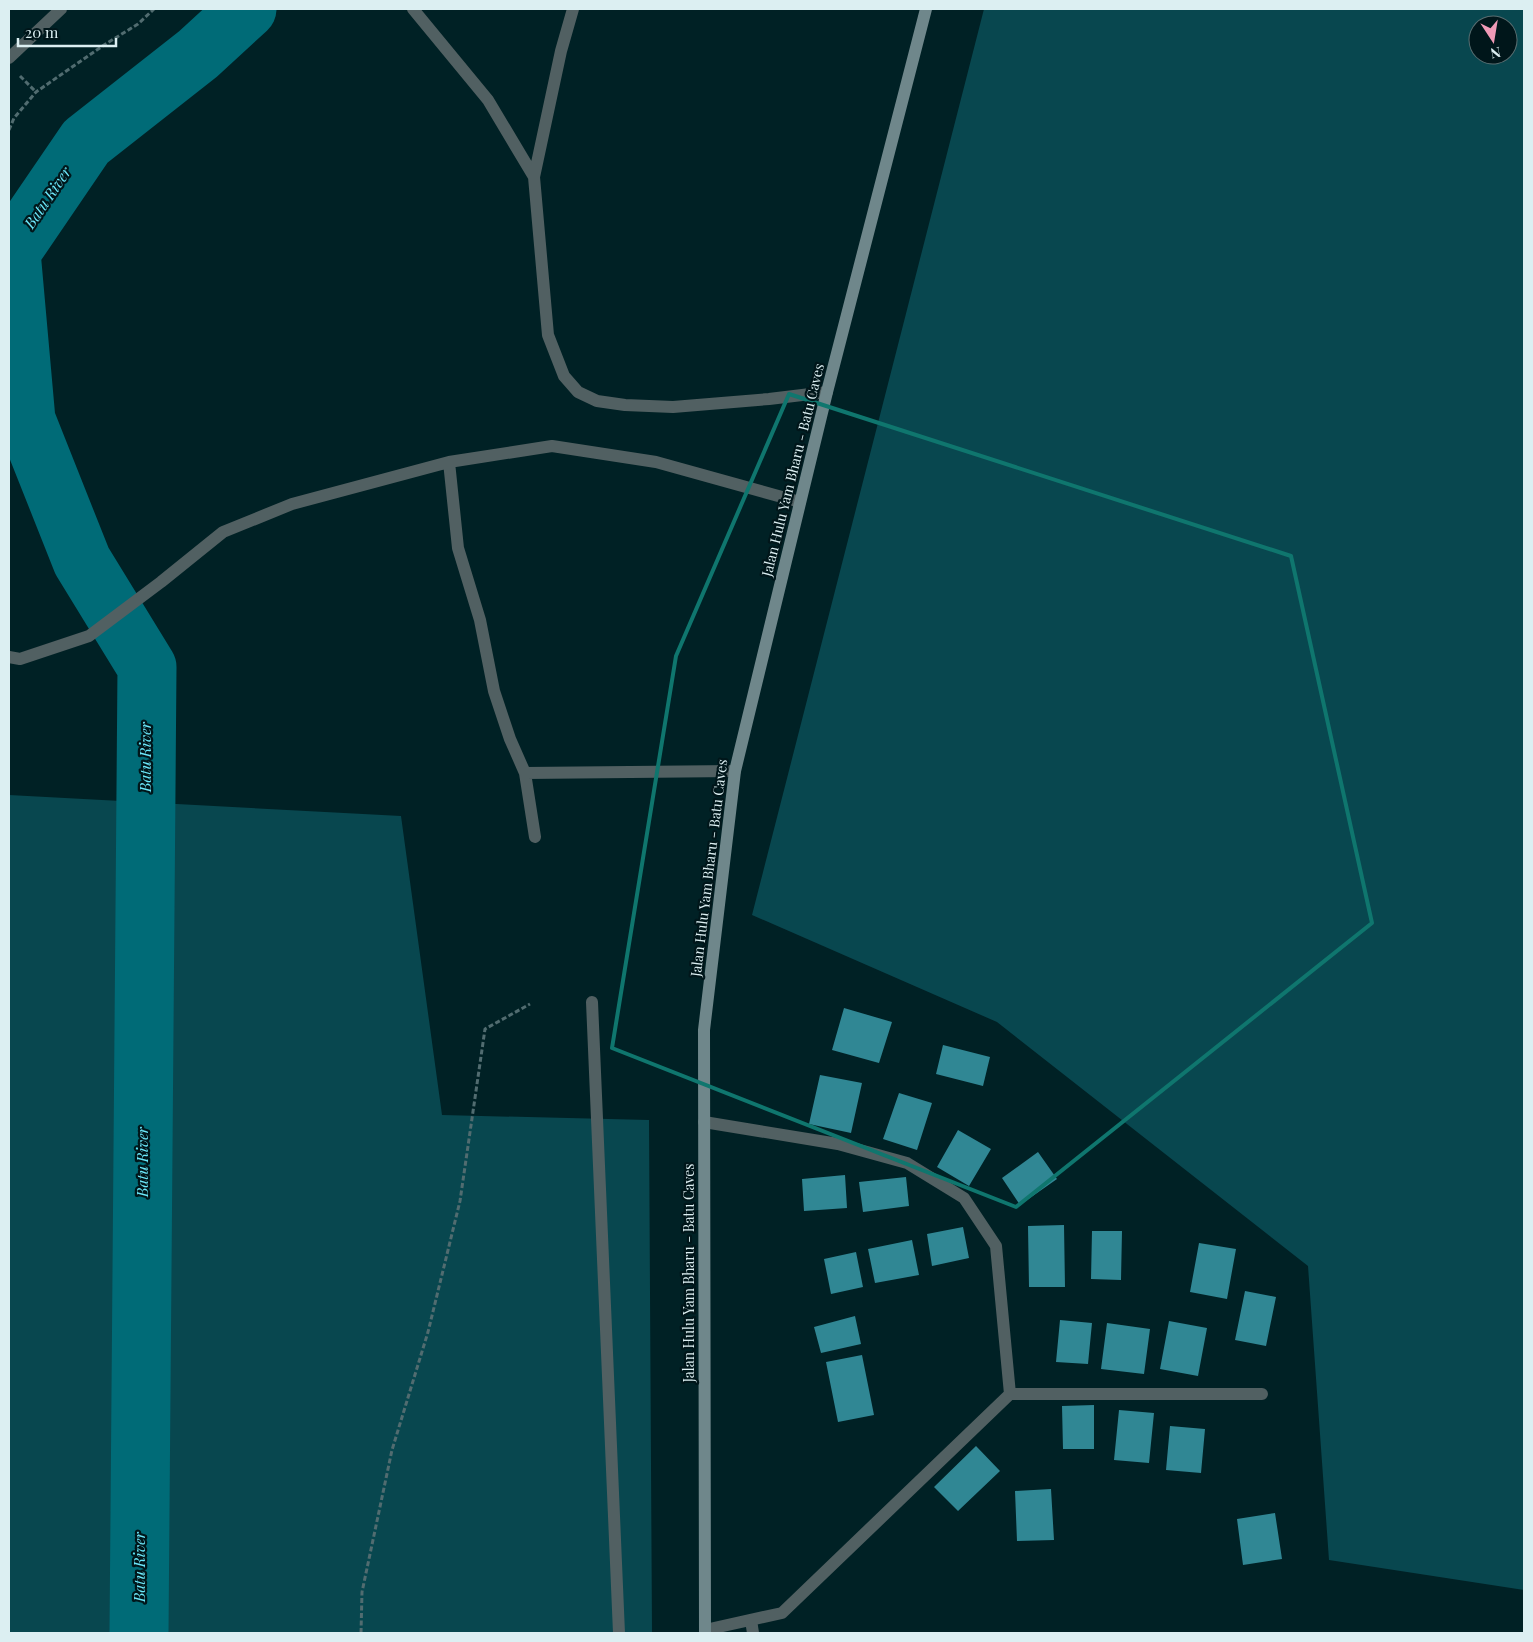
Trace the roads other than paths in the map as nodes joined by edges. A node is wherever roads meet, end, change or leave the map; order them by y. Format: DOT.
graph roads {
  1 [pos="61,9"];
  2 [pos="413,9"];
  3 [pos="573,9"];
  4 [pos="926,9"];
  5 [pos="9,58"];
  6 [pos="534,177"];
  7 [pos="828,392"];
  8 [pos="449,462"];
  9 [pos="800,502"];
  10 [pos="9,657"];
  11 [pos="735,771"];
  12 [pos="525,773"];
  13 [pos="535,837"];
  14 [pos="592,1002"];
  15 [pos="704,1122"];
  16 [pos="1010,1394"];
  17 [pos="1262,1394"];
  18 [pos="751,1620"];
  19 [pos="705,1632"];
  20 [pos="618,1633"];
  21 [pos="753,1633"];
  1 -- 5 [label="street"];
  2 -- 6 [label="street"];
  3 -- 6 [label="street"];
  4 -- 7 [label="main road, Jalan Hulu Yam Bharu - Batu Caves"];
  6 -- 7 [label="street"];
  7 -- 9 [label="main road, Jalan Hulu Yam Bharu - Batu Caves"];
  8 -- 9 [label="street"];
  8 -- 10 [label="street"];
  8 -- 12 [label="street"];
  9 -- 11 [label="main road, Jalan Hulu Yam Bharu - Batu Caves"];
  11 -- 12 [label="street"];
  11 -- 15 [label="main road, Jalan Hulu Yam Bharu - Batu Caves"];
  12 -- 13 [label="street"];
  14 -- 20 [label="street"];
  15 -- 16 [label="street"];
  15 -- 19 [label="main road, Jalan Hulu Yam Bharu - Batu Caves"];
  16 -- 17 [label="street"];
  16 -- 18 [label="street"];
  18 -- 19 [label="street"];
  18 -- 21 [label="street"];
}
